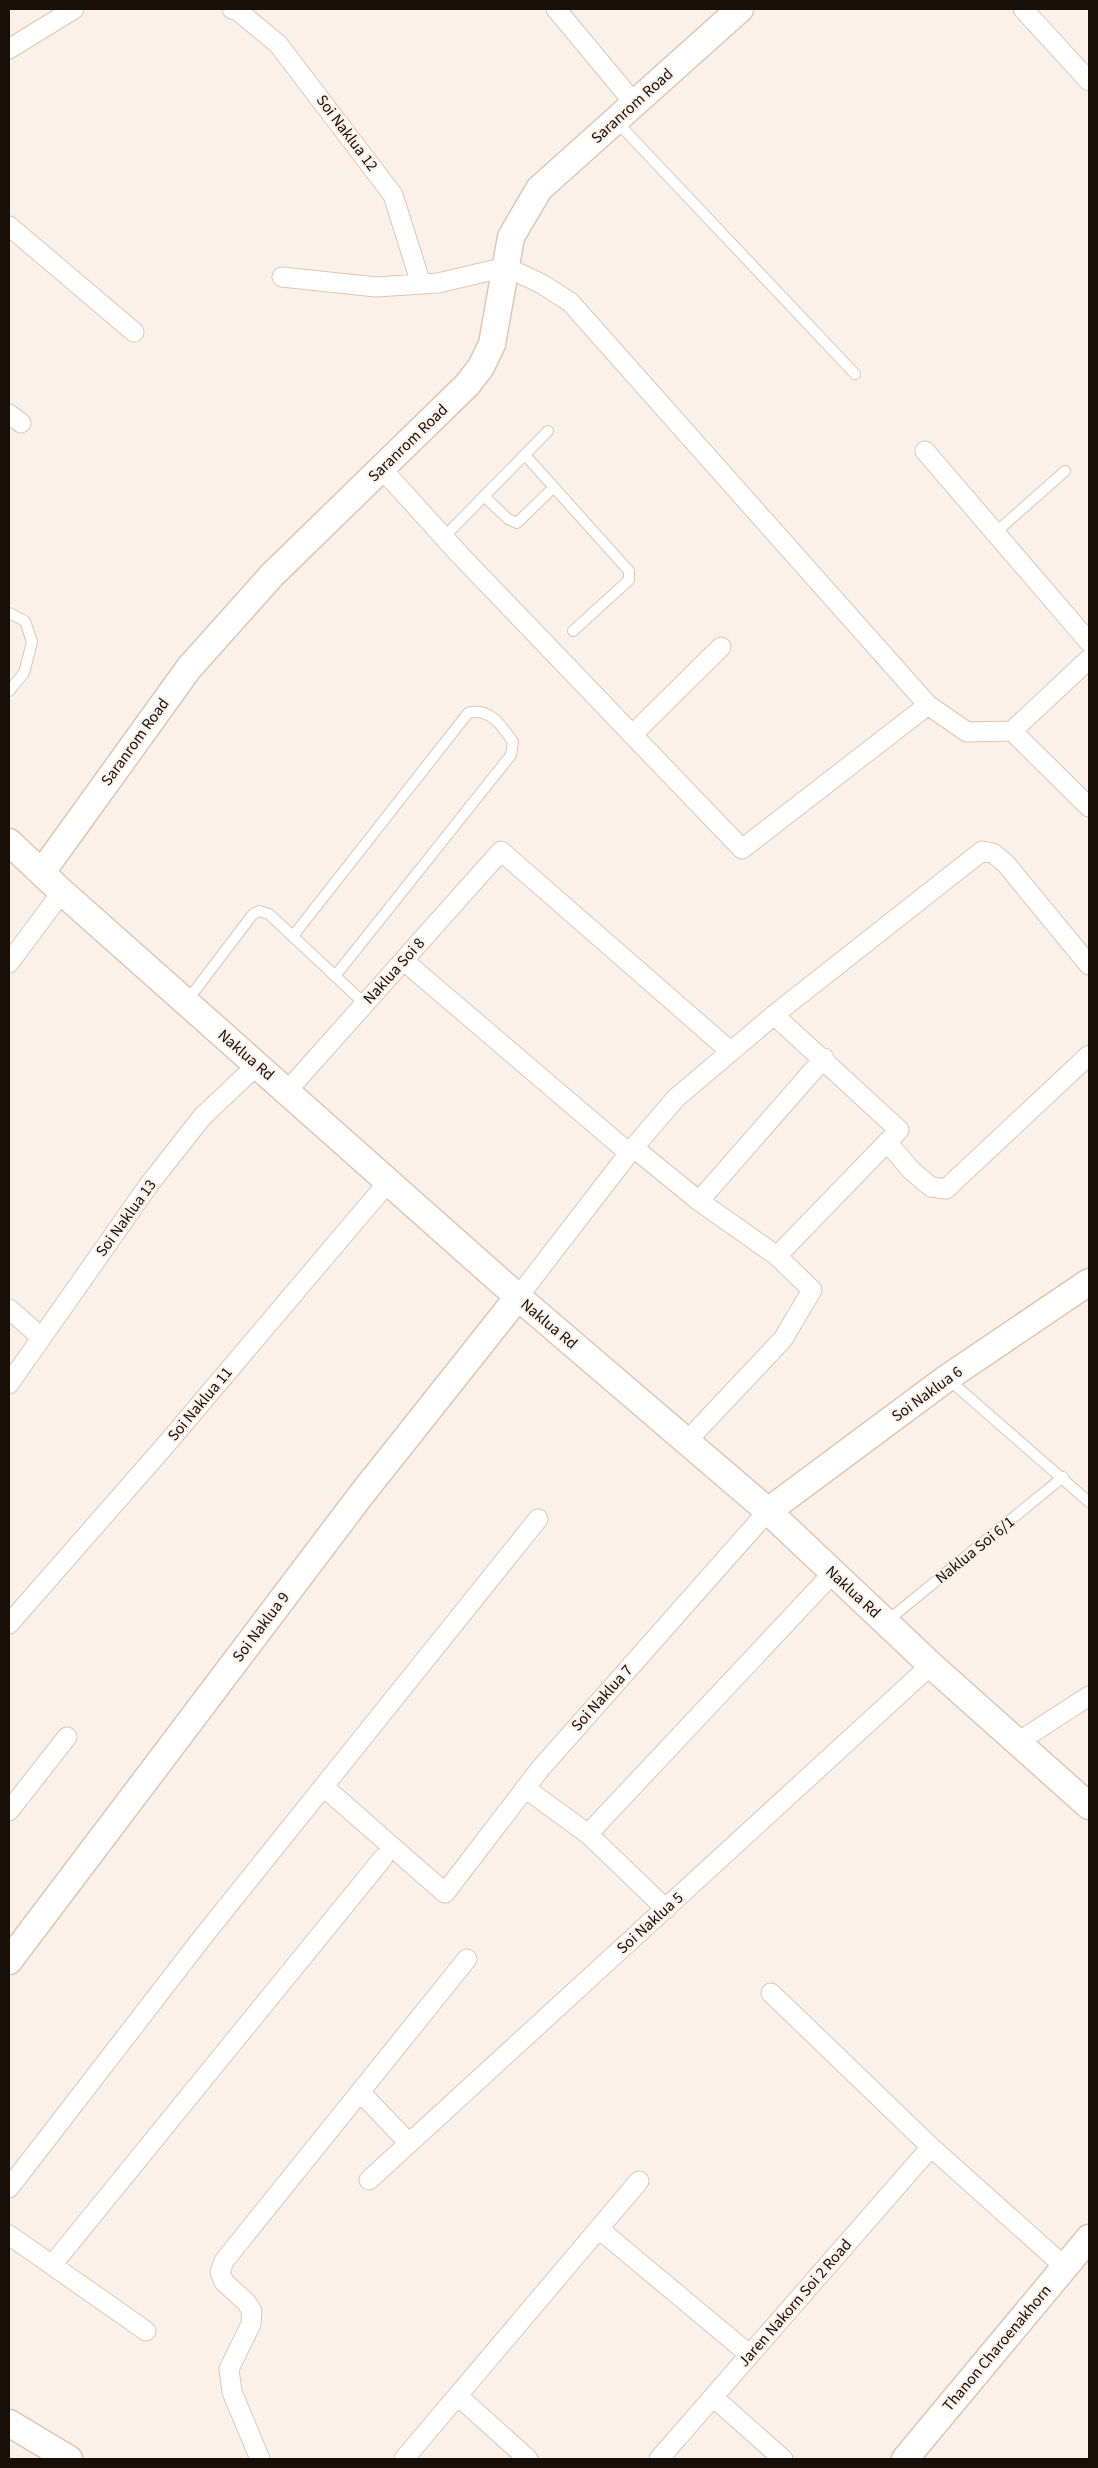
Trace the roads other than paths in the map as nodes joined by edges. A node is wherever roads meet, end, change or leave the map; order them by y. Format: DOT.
graph roads {
  1 [pos="74,9"];
  2 [pos="232,9"];
  3 [pos="556,9"];
  4 [pos="740,9"];
  5 [pos="1023,9"];
  6 [pos="9,49"];
  7 [pos="1089,81"];
  8 [pos="625,112"];
  9 [pos="9,226"];
  10 [pos="506,267"];
  11 [pos="282,276"];
  12 [pos="421,284"];
  13 [pos="134,332"];
  14 [pos="856,374"];
  15 [pos="548,431"];
  16 [pos="925,451"];
  17 [pos="525,455"];
  18 [pos="382,469"];
  19 [pos="1065,471"];
  20 [pos="554,487"];
  21 [pos="484,496"];
  22 [pos="995,533"];
  23 [pos="444,537"];
  24 [pos="9,613"];
  25 [pos="573,631"];
  26 [pos="1089,642"];
  27 [pos="721,647"];
  28 [pos="1089,659"];
  29 [pos="9,691"];
  30 [pos="928,705"];
  31 [pos="1012,731"];
  32 [pos="632,735"];
  33 [pos="1089,807"];
  34 [pos="9,842"];
  35 [pos="42,872"];
  36 [pos="62,892"];
  37 [pos="293,936"];
  38 [pos="404,961"];
  39 [pos="9,963"];
  40 [pos="1089,965"];
  41 [pos="336,976"];
  42 [pos="186,1002"];
  43 [pos="365,1004"];
  44 [pos="774,1015"];
  45 [pos="730,1051"];
  46 [pos="1089,1055"];
  47 [pos="824,1058"];
  48 [pos="257,1065"];
  49 [pos="288,1091"];
  50 [pos="887,1142"];
  51 [pos="632,1150"];
  52 [pos="389,1181"];
  53 [pos="699,1201"];
  54 [pos="777,1256"];
  55 [pos="1089,1282"];
  56 [pos="518,1297"];
  57 [pos="9,1309"];
  58 [pos="41,1337"];
  59 [pos="948,1378"];
  60 [pos="9,1384"];
  61 [pos="687,1441"];
  62 [pos="1063,1477"];
  63 [pos="1089,1502"];
  64 [pos="768,1511"];
  65 [pos="538,1520"];
  66 [pos="833,1572"];
  67 [pos="886,1623"];
  68 [pos="9,1624"];
  69 [pos="931,1665"];
  70 [pos="1089,1696"];
  71 [pos="67,1737"];
  72 [pos="1018,1742"];
  73 [pos="324,1787"];
  74 [pos="525,1788"];
  75 [pos="1089,1806"];
  76 [pos="9,1811"];
  77 [pos="588,1834"];
  78 [pos="383,1858"];
  79 [pos="666,1909"];
  80 [pos="467,1959"];
  81 [pos="9,1961"];
  82 [pos="770,1993"];
  83 [pos="360,2092"];
  84 [pos="410,2143"];
  85 [pos="931,2147"];
  86 [pos="369,2180"];
  87 [pos="639,2181"];
  88 [pos="9,2188"];
  89 [pos="599,2229"];
  90 [pos="9,2235"];
  91 [pos="1089,2238"];
  92 [pos="52,2265"];
  93 [pos="1065,2267"];
  94 [pos="146,2330"];
  95 [pos="750,2355"];
  96 [pos="458,2396"];
  97 [pos="713,2397"];
  98 [pos="9,2423"];
  99 [pos="69,2459"];
  100 [pos="260,2459"];
  101 [pos="404,2459"];
  102 [pos="528,2459"];
  103 [pos="660,2459"];
  104 [pos="783,2459"];
  105 [pos="905,2459"];
  1 -- 6 [label="street"];
  2 -- 12 [label="street, Soi Naklua 12"];
  3 -- 8 [label="street"];
  4 -- 8 [label="street, Saranrom Road"];
  5 -- 7 [label="street"];
  8 -- 10 [label="street, Saranrom Road"];
  8 -- 14 [label="lane"];
  9 -- 13 [label="street"];
  10 -- 12 [label="street"];
  10 -- 18 [label="street, Saranrom Road"];
  10 -- 30 [label="street"];
  11 -- 12 [label="street"];
  15 -- 17 [label="lane"];
  16 -- 22 [label="street"];
  17 -- 20 [label="lane"];
  17 -- 21 [label="lane"];
  18 -- 23 [label="street"];
  18 -- 35 [label="street, Saranrom Road"];
  19 -- 22 [label="lane"];
  20 -- 21 [label="lane"];
  20 -- 25 [label="lane"];
  21 -- 23 [label="lane"];
  22 -- 26 [label="street"];
  23 -- 32 [label="street"];
  24 -- 29 [label="lane"];
  27 -- 32 [label="street"];
  28 -- 31 [label="street"];
  30 -- 31 [label="street"];
  30 -- 32 [label="street"];
  31 -- 33 [label="street"];
  34 -- 35 [label="street, Naklua Rd"];
  35 -- 36 [label="street, Naklua Rd"];
  36 -- 39 [label="street"];
  36 -- 42 [label="street, Naklua Rd"];
  37 -- 41 [label="lane"];
  37 -- 41 [label="lane"];
  37 -- 42 [label="lane"];
  38 -- 43 [label="street, Naklua Soi 8"];
  38 -- 45 [label="street, Naklua Soi 8"];
  38 -- 51 [label="street"];
  40 -- 44 [label="street"];
  41 -- 43 [label="lane"];
  42 -- 48 [label="street, Naklua Rd"];
  43 -- 49 [label="street, Naklua Soi 8"];
  44 -- 45 [label="street"];
  44 -- 47 [label="street"];
  45 -- 51 [label="street"];
  46 -- 50 [label="street"];
  47 -- 50 [label="street"];
  47 -- 53 [label="street"];
  48 -- 49 [label="street, Naklua Rd"];
  48 -- 58 [label="street, Soi Naklua 13"];
  49 -- 52 [label="street, Naklua Rd"];
  50 -- 54 [label="street"];
  51 -- 53 [label="street"];
  51 -- 56 [label="street"];
  52 -- 56 [label="street, Naklua Rd"];
  52 -- 68 [label="street, Soi Naklua 11"];
  53 -- 54 [label="street"];
  54 -- 61 [label="street"];
  55 -- 59 [label="street, Soi Naklua 6"];
  56 -- 61 [label="street, Naklua Rd"];
  56 -- 81 [label="street, Soi Naklua 9"];
  57 -- 58 [label="street"];
  58 -- 60 [label="street, Soi Naklua 13"];
  59 -- 62 [label="lane"];
  59 -- 64 [label="street, Soi Naklua 6"];
  61 -- 64 [label="street, Naklua Rd"];
  62 -- 63 [label="lane"];
  62 -- 67 [label="lane, Naklua Soi 6/1"];
  64 -- 66 [label="street, Naklua Rd"];
  64 -- 74 [label="street, Soi Naklua 7"];
  65 -- 73 [label="street"];
  66 -- 67 [label="street, Naklua Rd"];
  66 -- 77 [label="street"];
  67 -- 69 [label="street, Naklua Rd"];
  69 -- 72 [label="street, Naklua Rd"];
  69 -- 79 [label="street, Soi Naklua 5"];
  70 -- 72 [label="street"];
  71 -- 76 [label="street"];
  72 -- 75 [label="street, Naklua Rd"];
  73 -- 74 [label="street, Soi Naklua 7"];
  73 -- 88 [label="street"];
  74 -- 77 [label="street"];
  77 -- 79 [label="street"];
  78 -- 92 [label="street"];
  79 -- 84 [label="street, Soi Naklua 5"];
  80 -- 83 [label="street"];
  82 -- 85 [label="street"];
  83 -- 84 [label="street"];
  83 -- 100 [label="street"];
  84 -- 86 [label="street, Soi Naklua 5"];
  85 -- 93 [label="street"];
  85 -- 95 [label="street, Jaren Nakorn Soi 2 Road"];
  87 -- 89 [label="street"];
  89 -- 95 [label="street"];
  89 -- 96 [label="street"];
  90 -- 92 [label="street"];
  91 -- 93 [label="street, Thanon Charoenakhorn"];
  92 -- 94 [label="street"];
  93 -- 105 [label="street, Thanon Charoenakhorn"];
  95 -- 97 [label="street, Jaren Nakorn Soi 2 Road"];
  96 -- 101 [label="street"];
  96 -- 102 [label="street"];
  97 -- 103 [label="street, Jaren Nakorn Soi 2 Road"];
  97 -- 104 [label="street"];
  98 -- 99 [label="street"];
}
